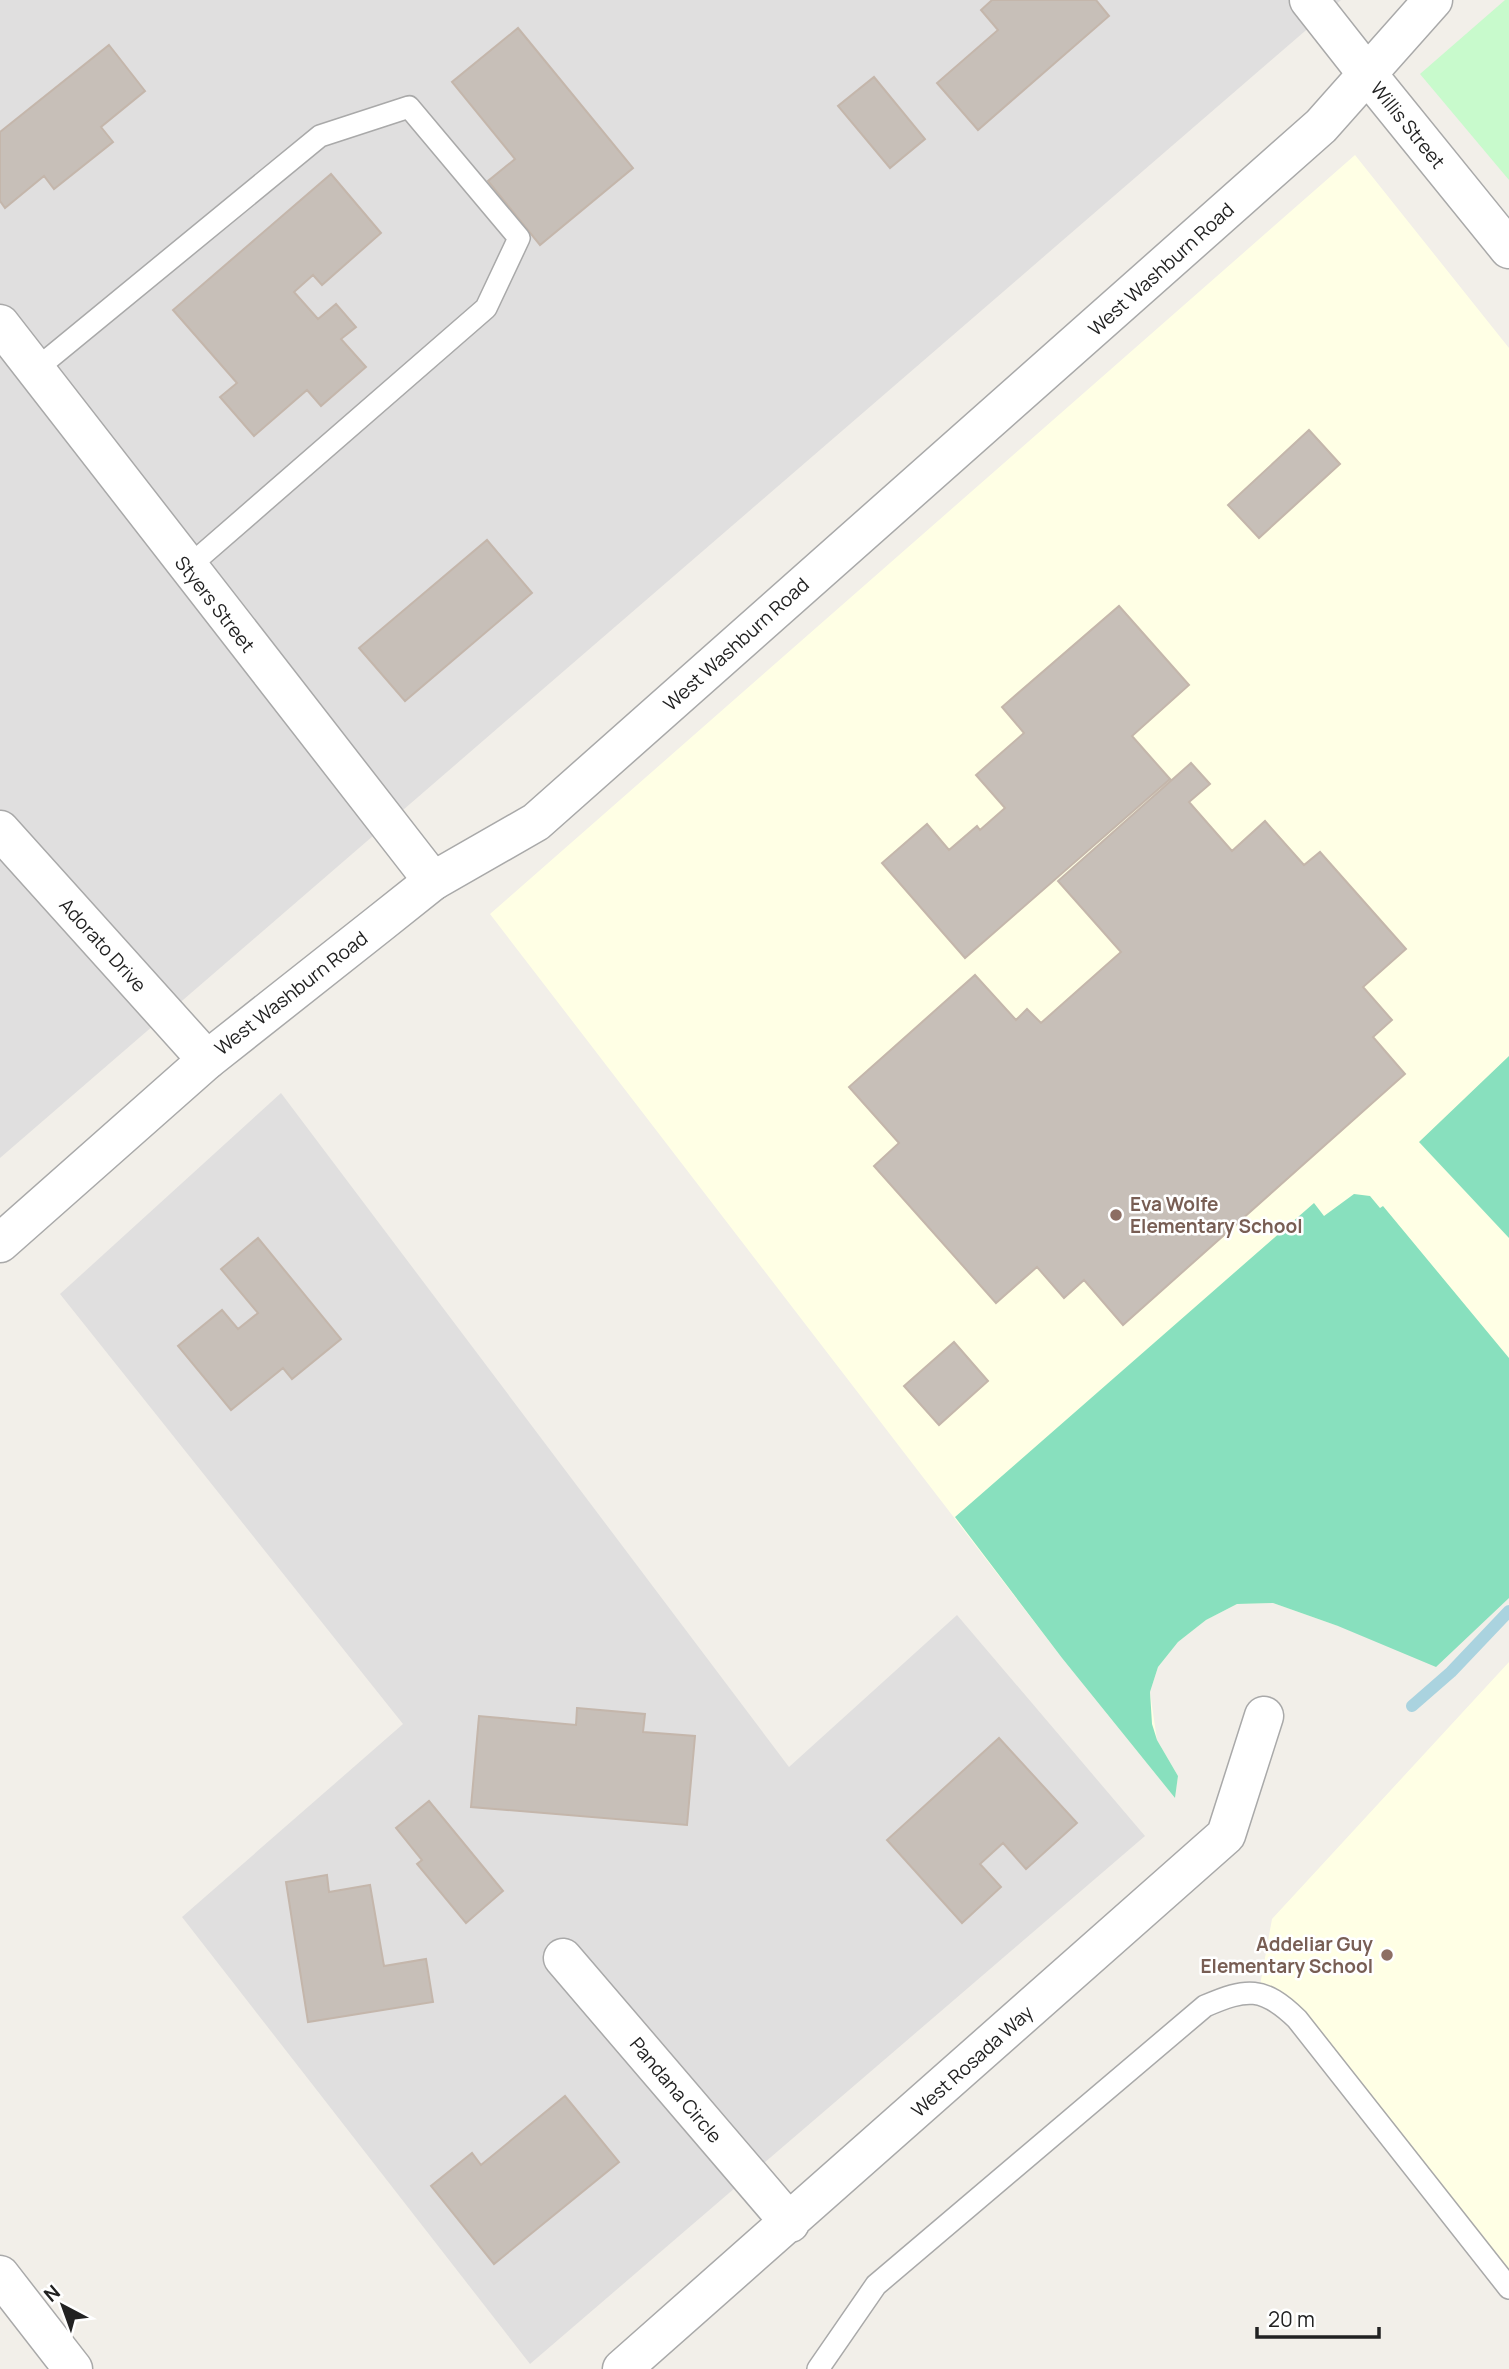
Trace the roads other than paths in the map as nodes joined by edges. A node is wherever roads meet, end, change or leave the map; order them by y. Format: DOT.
graph roads {
  1 [pos="1309,0"];
  2 [pos="1433,0"];
  3 [pos="1368,75"];
  4 [pos="1509,249"];
  5 [pos="0,324"];
  6 [pos="35,370"];
  7 [pos="187,568"];
  8 [pos="0,830"];
  9 [pos="433,881"];
  10 [pos="207,1060"];
  11 [pos="0,1243"];
  12 [pos="1264,1716"];
  13 [pos="563,1958"];
  14 [pos="790,2223"];
  15 [pos="0,2275"];
  16 [pos="1509,2288"];
  17 [pos="73,2369"];
  18 [pos="622,2369"];
  19 [pos="818,2369"];
  1 -- 3 [label="street, Willis Street"];
  2 -- 3 [label="street, West Washburn Road"];
  3 -- 4 [label="street, Willis Street"];
  3 -- 9 [label="street, West Washburn Road"];
  5 -- 6 [label="street, Styers Street"];
  6 -- 7 [label="street, Styers Street"];
  6 -- 7 [label="lane"];
  7 -- 9 [label="street, Styers Street"];
  8 -- 10 [label="street, Adorato Drive"];
  9 -- 10 [label="street, West Washburn Road"];
  10 -- 11 [label="street, West Washburn Road"];
  12 -- 14 [label="street, West Rosada Way"];
  13 -- 14 [label="street, Pandana Circle"];
  14 -- 18 [label="street, West Rosada Way"];
  15 -- 17 [label="street"];
  16 -- 19 [label="lane"];
}
